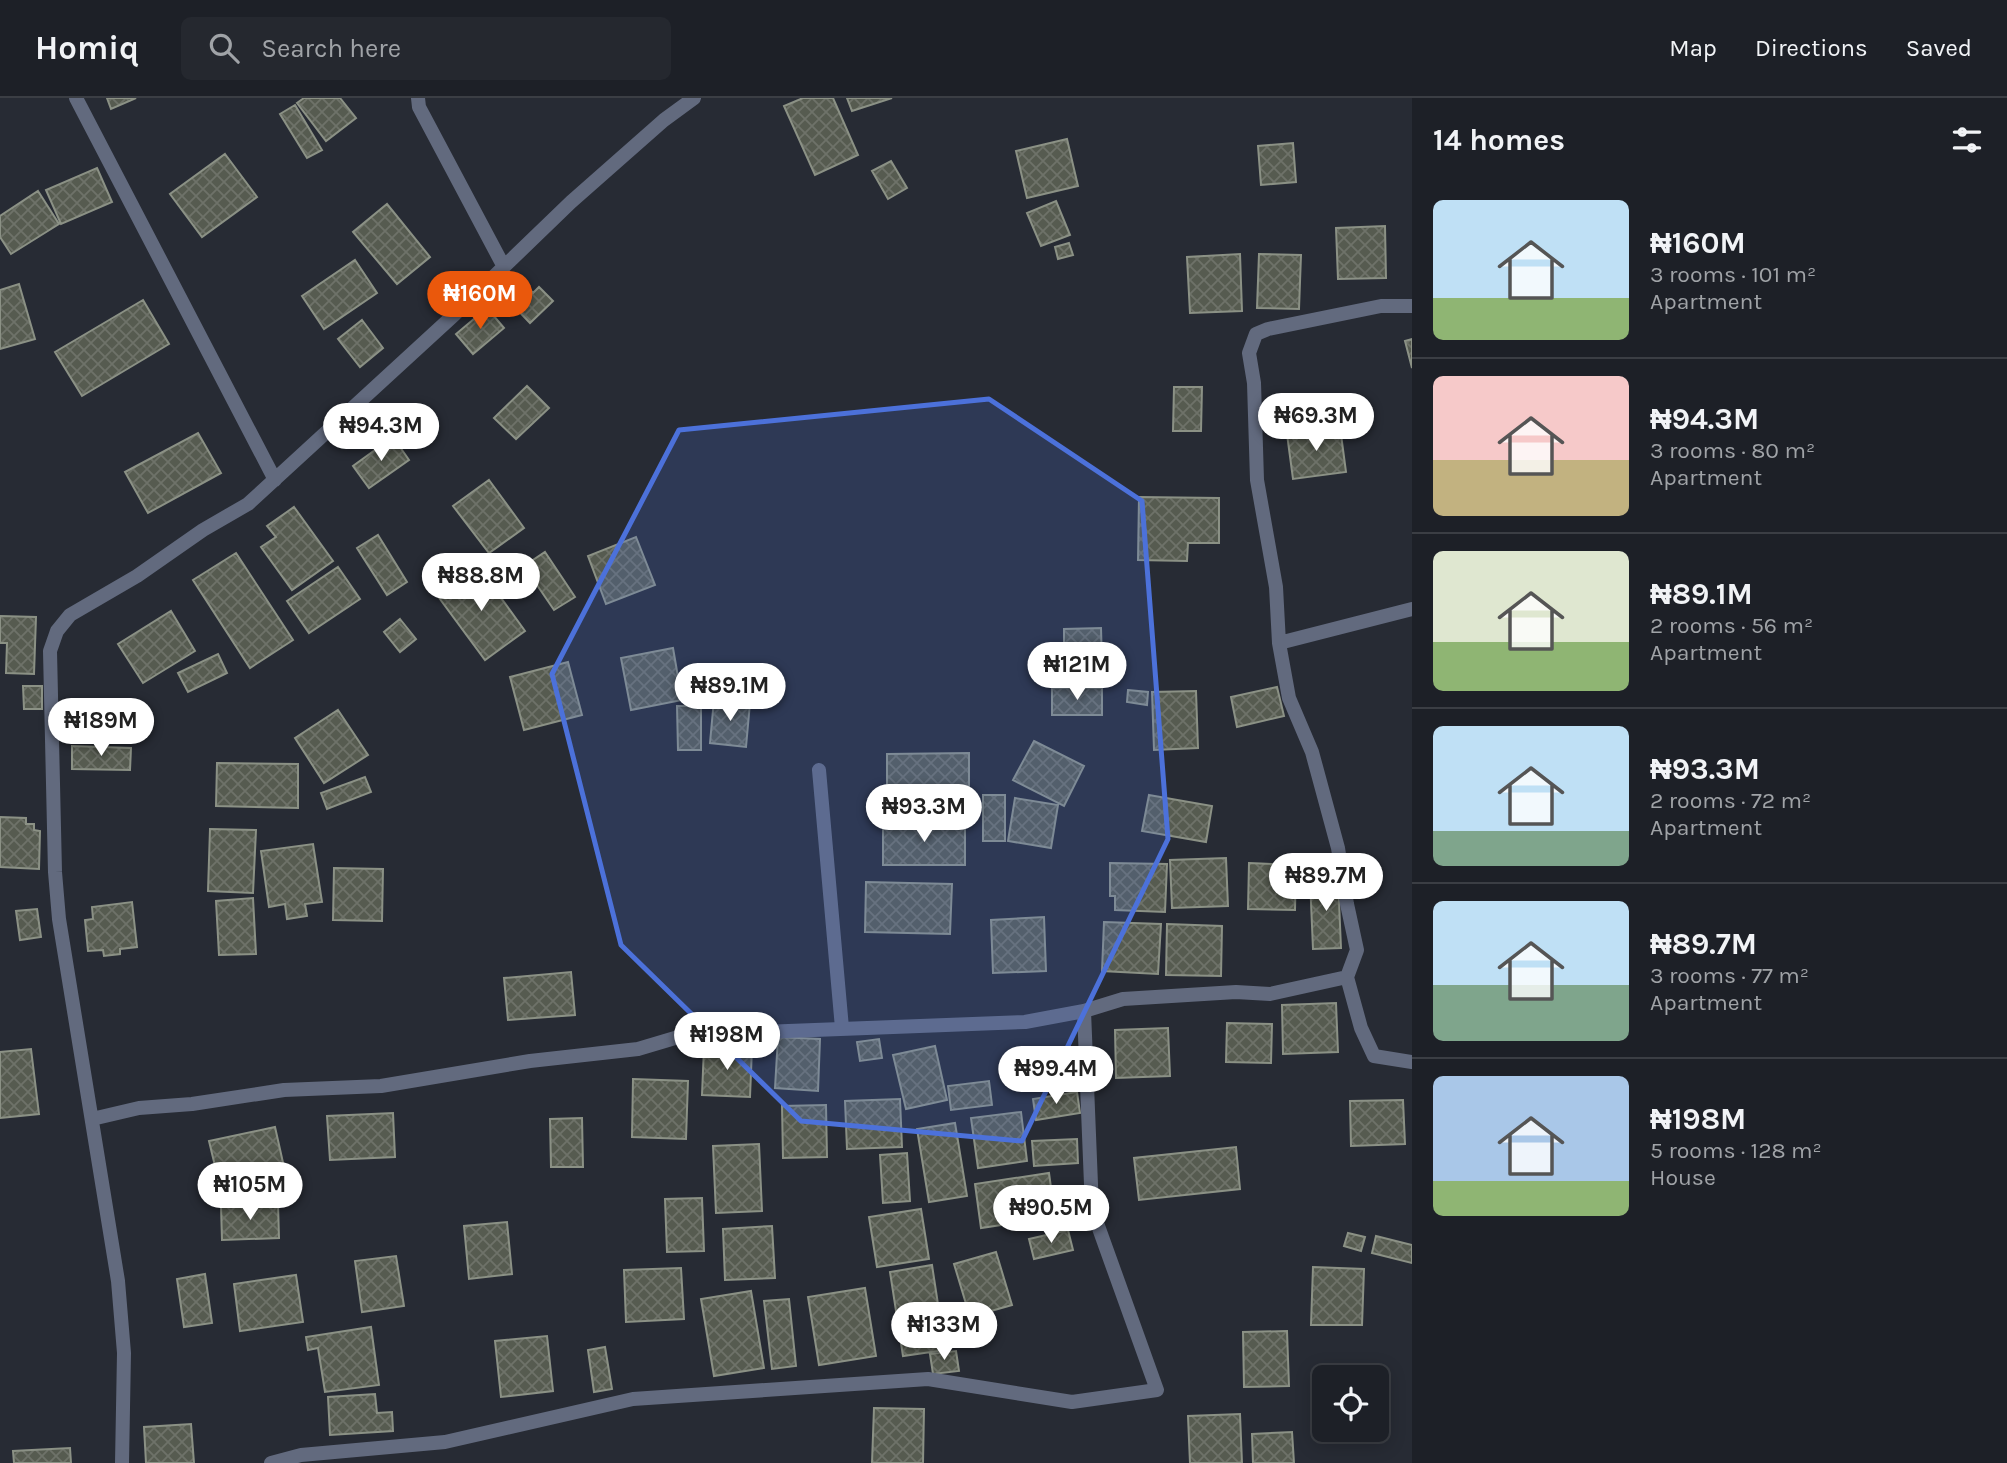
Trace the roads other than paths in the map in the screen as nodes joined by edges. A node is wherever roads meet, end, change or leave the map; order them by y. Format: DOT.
graph roads {
  1 [pos="76,98"];
  2 [pos="418,98"];
  3 [pos="694,98"];
  4 [pos="505,267"];
  5 [pos="1412,306"];
  6 [pos="275,480"];
  7 [pos="1412,609"];
  8 [pos="1279,643"];
  9 [pos="820,769"];
  10 [pos="1347,977"];
  11 [pos="1084,1011"];
  12 [pos="842,1028"];
  13 [pos="1412,1062"];
  14 [pos="92,1119"];
  15 [pos="122,1463"];
  16 [pos="271,1463"];
  1 -- 6 [label="street"];
  2 -- 4 [label="street"];
  3 -- 4 [label="street"];
  4 -- 6 [label="street"];
  5 -- 8 [label="street"];
  6 -- 14 [label="street"];
  7 -- 8 [label="street"];
  8 -- 10 [label="street"];
  9 -- 12 [label="street"];
  10 -- 11 [label="street"];
  10 -- 13 [label="street"];
  11 -- 12 [label="street"];
  11 -- 16 [label="street"];
  12 -- 14 [label="street"];
  14 -- 15 [label="street"];
}
